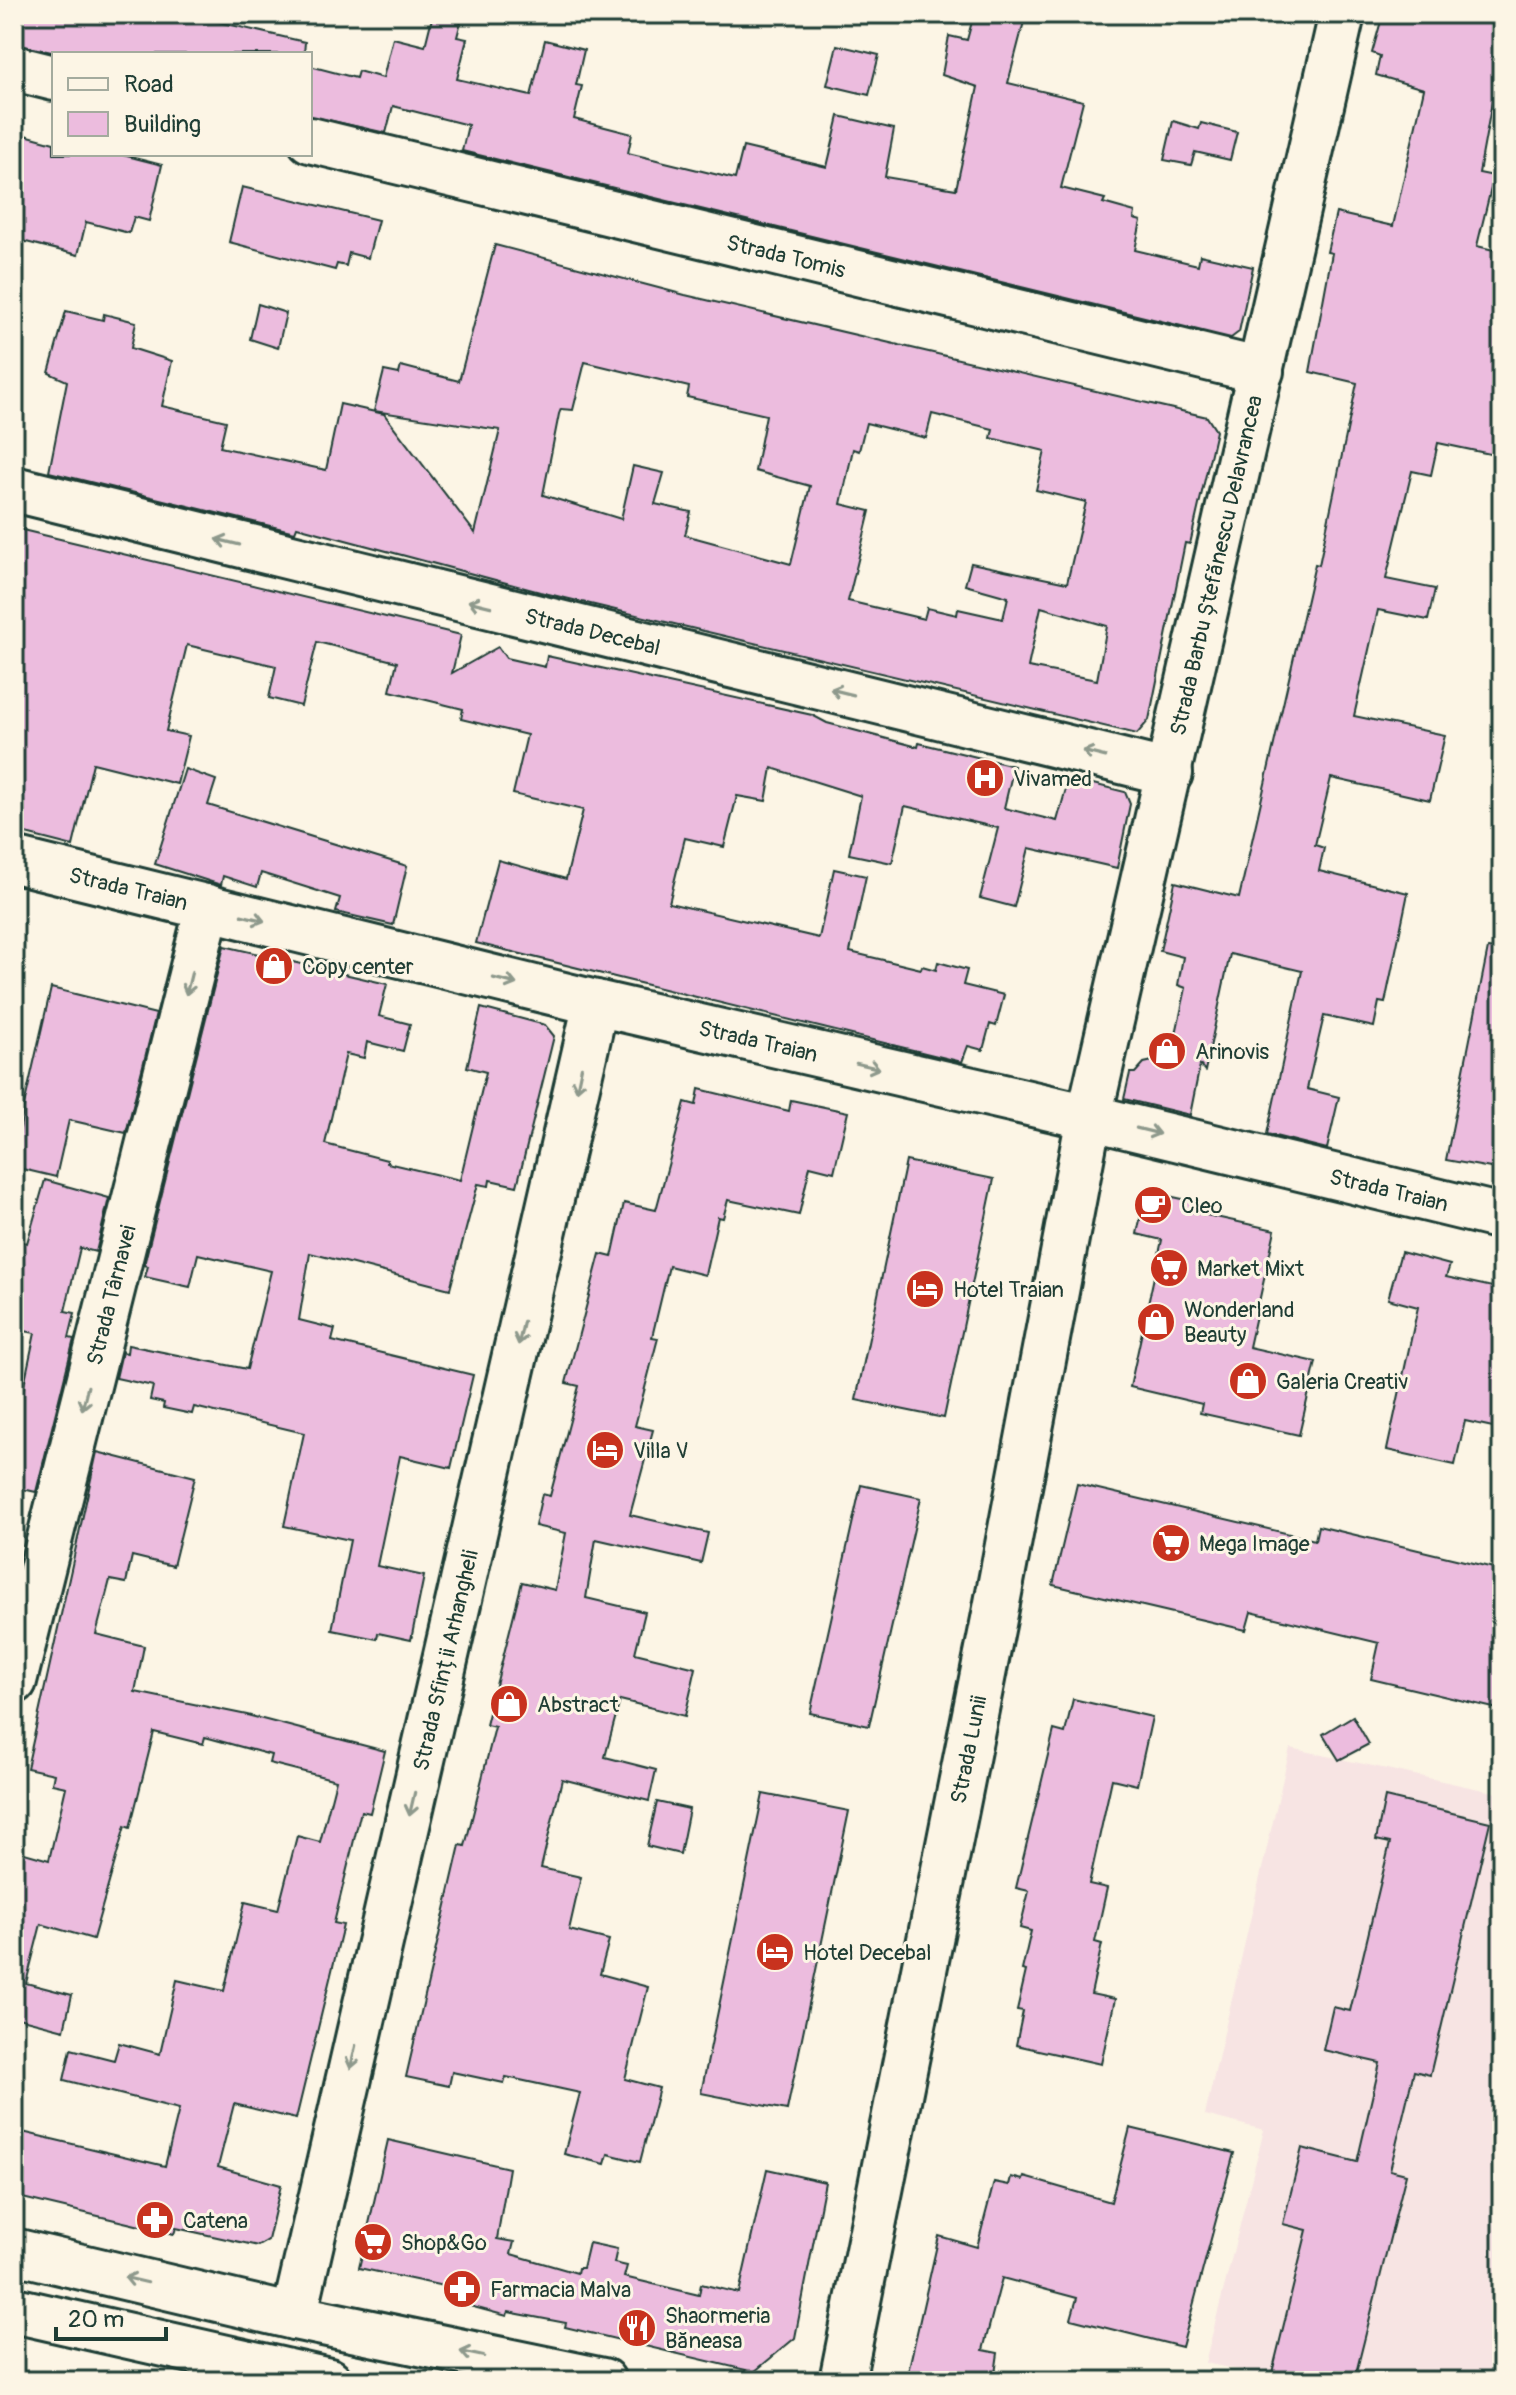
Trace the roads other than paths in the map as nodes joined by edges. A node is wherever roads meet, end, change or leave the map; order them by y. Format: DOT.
graph roads {
  1 [pos="1342,14"];
  2 [pos="14,68"];
  3 [pos="52,78"];
  4 [pos="312,140"];
  5 [pos="1261,371"];
  6 [pos="14,489"];
  7 [pos="1170,773"];
  8 [pos="14,860"];
  9 [pos="208,907"];
  10 [pos="596,1003"];
  11 [pos="1089,1117"];
  12 [pos="1502,1217"];
  13 [pos="14,1681"];
  14 [pos="14,2251"];
  15 [pos="14,2310"];
  16 [pos="294,2317"];
  17 [pos="329,2381"];
  18 [pos="603,2381"];
  19 [pos="842,2381"];
  1 -- 5 [label="street, Strada Barbu Ștefănescu Delavrancea"];
  2 -- 3 [label="street"];
  4 -- 5 [label="street, Strada Tomis"];
  5 -- 7 [label="street, Strada Barbu Ștefănescu Delavrancea"];
  7 -- 6 [label="street, Strada Decebal, one-way"];
  7 -- 11 [label="street, Strada Barbu Ștefănescu Delavrancea"];
  8 -- 9 [label="street, Strada Traian"];
  9 -- 10 [label="street, Strada Traian, one-way"];
  9 -- 13 [label="street, Strada Târnavei, one-way"];
  10 -- 11 [label="street, Strada Traian, one-way"];
  10 -- 16 [label="street, Strada Sfinții Arhangheli, one-way"];
  11 -- 12 [label="street, Strada Traian, one-way"];
  11 -- 19 [label="street, Strada Lunii"];
  16 -- 14 [label="street, one-way"];
  15 -- 17 [label="street"];
  18 -- 16 [label="street, one-way"];
}
